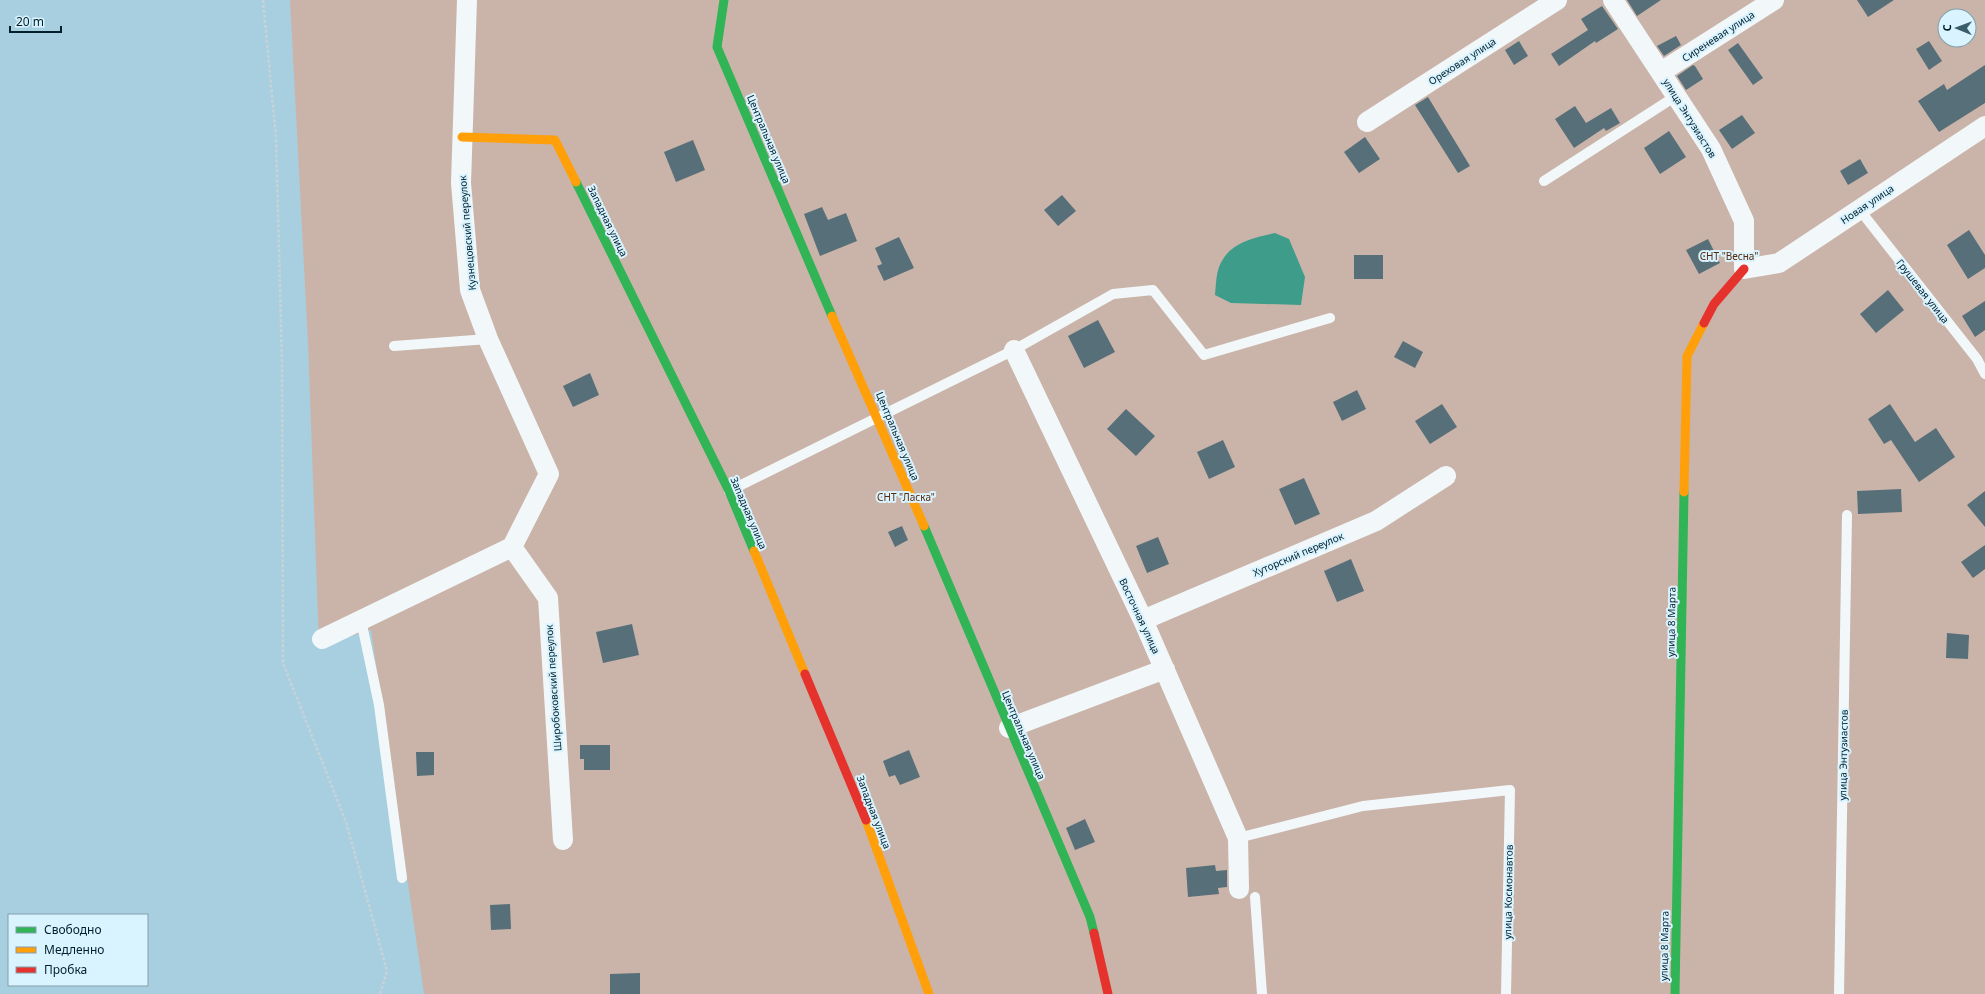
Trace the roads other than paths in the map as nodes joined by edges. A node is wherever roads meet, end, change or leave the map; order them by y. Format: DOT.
graph roads {
  1 [pos="467,0"];
  2 [pos="724,0"];
  3 [pos="1558,0"];
  4 [pos="1613,0"];
  5 [pos="1774,0"];
  6 [pos="1661,72"];
  7 [pos="1676,96"];
  8 [pos="1367,122"];
  9 [pos="1985,126"];
  10 [pos="462,137"];
  11 [pos="1544,181"];
  12 [pos="1859,209"];
  13 [pos="1744,269"];
  14 [pos="1330,318"];
  15 [pos="488,339"];
  16 [pos="394,346"];
  17 [pos="1014,350"];
  18 [pos="1985,374"];
  19 [pos="878,418"];
  20 [pos="1446,476"];
  21 [pos="729,491"];
  22 [pos="1847,515"];
  23 [pos="512,547"];
  24 [pos="361,620"];
  25 [pos="1143,620"];
  26 [pos="322,639"];
  27 [pos="1165,669"];
  28 [pos="1009,728"];
  29 [pos="1238,838"];
  30 [pos="563,840"];
  31 [pos="402,878"];
  32 [pos="1247,893"];
  33 [pos="928,994"];
  34 [pos="1108,994"];
  35 [pos="1262,994"];
  36 [pos="1506,994"];
  37 [pos="1675,994"];
  38 [pos="1839,994"];
  1 -- 10 [label="street, Кузнецовский переулок"];
  2 -- 19 [label="street, Центральная улица"];
  3 -- 8 [label="street, Ореховая улица"];
  4 -- 6 [label="street, улица Энтузиастов"];
  5 -- 6 [label="street, Сиреневая улица"];
  6 -- 7 [label="street, улица Энтузиастов"];
  7 -- 11 [label="lane"];
  7 -- 13 [label="street, улица Энтузиастов"];
  9 -- 12 [label="street, Новая улица"];
  10 -- 15 [label="street, Кузнецовский переулок"];
  10 -- 21 [label="street, Западная улица"];
  12 -- 13 [label="street, Новая улица"];
  12 -- 18 [label="lane, Грушевая улица"];
  13 -- 37 [label="street, улица 8 Марта"];
  14 -- 17 [label="lane"];
  15 -- 16 [label="lane"];
  15 -- 23 [label="street, Кузнецовский переулок"];
  17 -- 19 [label="lane"];
  17 -- 25 [label="street, Восточная улица"];
  19 -- 21 [label="lane"];
  19 -- 28 [label="street, Центральная улица"];
  20 -- 25 [label="street, Хуторский переулок"];
  21 -- 33 [label="street, Западная улица"];
  22 -- 38 [label="lane, улица Энтузиастов"];
  23 -- 24 [label="street"];
  23 -- 30 [label="street, Широбоковский переулок"];
  24 -- 26 [label="street"];
  24 -- 31 [label="lane"];
  25 -- 27 [label="street, Восточная улица"];
  27 -- 28 [label="street"];
  27 -- 29 [label="street, Восточная улица"];
  28 -- 34 [label="street, Центральная улица"];
  29 -- 32 [label="street, Восточная улица"];
  29 -- 36 [label="lane, улица Космонавтов"];
  32 -- 35 [label="lane"];
}
